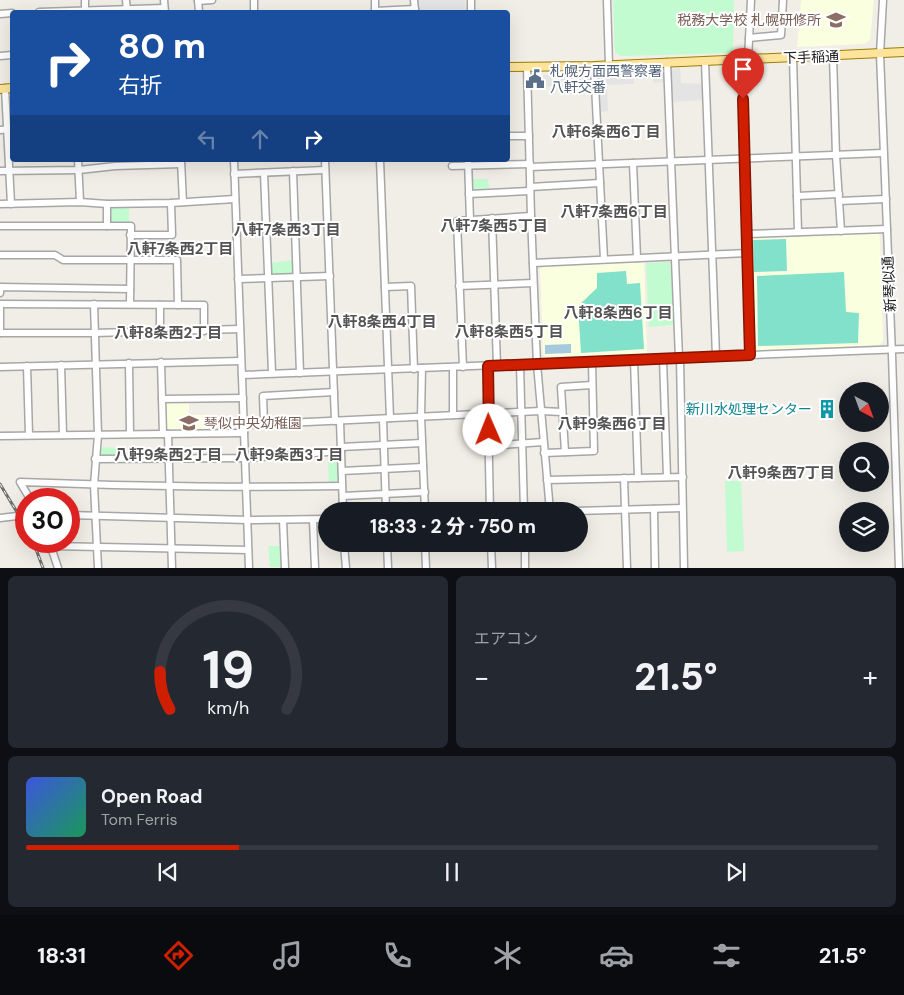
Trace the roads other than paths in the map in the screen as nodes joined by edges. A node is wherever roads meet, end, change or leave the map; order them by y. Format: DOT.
graph roads {
  1 [pos="164,0"];
  2 [pos="198,0"];
  3 [pos="212,0"];
  4 [pos="606,0"];
  5 [pos="751,0"];
  6 [pos="783,0"];
  7 [pos="883,0"];
  8 [pos="165,10"];
  9 [pos="749,38"];
  10 [pos="904,52"];
  11 [pos="880,54"];
  12 [pos="834,56"];
  13 [pos="793,58"];
  14 [pos="744,59"];
  15 [pos="705,61"];
  16 [pos="666,62"];
  17 [pos="610,65"];
  18 [pos="594,66"];
  19 [pos="510,67"];
  20 [pos="527,67"];
  21 [pos="6,88"];
  22 [pos="10,129"];
  23 [pos="0,130"];
  24 [pos="510,136"];
  25 [pos="529,136"];
  26 [pos="884,154"];
  27 [pos="836,155"];
  28 [pos="795,157"];
  29 [pos="745,159"];
  30 [pos="709,160"];
  31 [pos="78,162"];
  32 [pos="181,162"];
  33 [pos="234,162"];
  34 [pos="325,162"];
  35 [pos="380,162"];
  36 [pos="468,162"];
  37 [pos="670,162"];
  38 [pos="115,163"];
  39 [pos="633,163"];
  40 [pos="599,164"];
  41 [pos="530,165"];
  42 [pos="452,166"];
  43 [pos="79,170"];
  44 [pos="325,170"];
  45 [pos="0,171"];
  46 [pos="9,171"];
  47 [pos="293,171"];
  48 [pos="264,173"];
  49 [pos="234,174"];
  50 [pos="600,183"];
  51 [pos="530,189"];
  52 [pos="469,194"];
  53 [pos="797,196"];
  54 [pos="839,198"];
  55 [pos="235,199"];
  56 [pos="886,199"];
  57 [pos="80,202"];
  58 [pos="183,202"];
  59 [pos="171,203"];
  60 [pos="0,204"];
  61 [pos="10,204"];
  62 [pos="107,204"];
  63 [pos="531,216"];
  64 [pos="492,218"];
  65 [pos="470,220"];
  66 [pos="0,226"];
  67 [pos="106,226"];
  68 [pos="887,229"];
  69 [pos="841,231"];
  70 [pos="798,232"];
  71 [pos="747,234"];
  72 [pos="130,235"];
  73 [pos="747,253"];
  74 [pos="0,255"];
  75 [pos="712,255"];
  76 [pos="674,256"];
  77 [pos="637,258"];
  78 [pos="604,259"];
  79 [pos="130,260"];
  80 [pos="533,263"];
  81 [pos="330,276"];
  82 [pos="298,277"];
  83 [pos="269,278"];
  84 [pos="238,279"];
  85 [pos="533,283"];
  86 [pos="495,285"];
  87 [pos="459,286"];
  88 [pos="385,287"];
  89 [pos="130,288"];
  90 [pos="0,293"];
  91 [pos="94,304"];
  92 [pos="130,304"];
  93 [pos="0,305"];
  94 [pos="160,305"];
  95 [pos="178,305"];
  96 [pos="240,329"];
  97 [pos="160,331"];
  98 [pos="204,331"];
  99 [pos="0,333"];
  100 [pos="94,333"];
  101 [pos="904,349"];
  102 [pos="892,350"];
  103 [pos="750,355"];
  104 [pos="716,356"];
  105 [pos="679,358"];
  106 [pos="662,359"];
  107 [pos="634,360"];
  108 [pos="241,361"];
  109 [pos="161,362"];
  110 [pos="592,362"];
  111 [pos="96,363"];
  112 [pos="129,363"];
  113 [pos="537,364"];
  114 [pos="61,365"];
  115 [pos="520,365"];
  116 [pos="27,366"];
  117 [pos="488,366"];
  118 [pos="497,366"];
  119 [pos="0,367"];
  120 [pos="463,367"];
  121 [pos="422,368"];
  122 [pos="452,368"];
  123 [pos="388,369"];
  124 [pos="414,369"];
  125 [pos="333,371"];
  126 [pos="300,372"];
  127 [pos="272,373"];
  128 [pos="242,375"];
  129 [pos="592,385"];
  130 [pos="334,392"];
  131 [pos="243,398"];
  132 [pos="162,399"];
  133 [pos="541,411"];
  134 [pos="522,412"];
  135 [pos="562,412"];
  136 [pos="488,414"];
  137 [pos="454,415"];
  138 [pos="422,417"];
  139 [pos="386,418"];
  140 [pos="338,421"];
  141 [pos="264,424"];
  142 [pos="244,425"];
  143 [pos="244,433"];
  144 [pos="130,434"];
  145 [pos="165,434"];
  146 [pos="29,435"];
  147 [pos="62,435"];
  148 [pos="98,435"];
  149 [pos="0,436"];
  150 [pos="543,442"];
  151 [pos="422,443"];
  152 [pos="384,444"];
  153 [pos="522,444"];
  154 [pos="489,446"];
  155 [pos="341,449"];
  156 [pos="565,452"];
  157 [pos="544,453"];
  158 [pos="246,458"];
  159 [pos="95,459"];
  160 [pos="168,459"];
  161 [pos="423,467"];
  162 [pos="386,468"];
  163 [pos="342,471"];
  164 [pos="667,477"];
  165 [pos="683,477"];
  166 [pos="624,478"];
  167 [pos="638,478"];
  168 [pos="547,480"];
  169 [pos="94,485"];
  170 [pos="342,486"];
  171 [pos="169,487"];
  172 [pos="24,488"];
  173 [pos="247,488"];
  174 [pos="425,492"];
  175 [pos="386,493"];
  176 [pos="343,496"];
  177 [pos="343,502"];
  178 [pos="386,502"];
  179 [pos="425,502"];
  180 [pos="490,502"];
  181 [pos="524,502"];
  182 [pos="549,502"];
  183 [pos="682,508"];
  184 [pos="654,509"];
  185 [pos="625,510"];
  186 [pos="588,511"];
  187 [pos="80,515"];
  188 [pos="15,516"];
  189 [pos="96,516"];
  190 [pos="0,518"];
  191 [pos="171,518"];
  192 [pos="248,520"];
  193 [pos="283,520"];
  194 [pos="313,520"];
  195 [pos="318,520"];
  196 [pos="80,545"];
  197 [pos="96,546"];
  198 [pos="171,548"];
  199 [pos="248,550"];
  200 [pos="345,552"];
  201 [pos="387,552"];
  202 [pos="425,552"];
  203 [pos="491,552"];
  204 [pos="525,552"];
  205 [pos="53,553"];
  206 [pos="58,568"];
  207 [pos="98,568"];
  208 [pos="172,568"];
  209 [pos="249,568"];
  210 [pos="285,568"];
  211 [pos="315,568"];
  212 [pos="346,568"];
  213 [pos="388,568"];
  214 [pos="426,568"];
  215 [pos="492,568"];
  216 [pos="526,568"];
  217 [pos="627,568"];
  218 [pos="655,568"];
  219 [pos="684,568"];
  220 [pos="899,568"];
  1 -- 8 [label="street"];
  2 -- 3 [label="street"];
  4 -- 17 [label="street"];
  5 -- 9 [label="street"];
  6 -- 9 [label="street"];
  7 -- 11 [label="street, 新琴似通"];
  9 -- 14 [label="street"];
  10 -- 11 [label="main road, 下手稲通"];
  11 -- 12 [label="main road, 下手稲通"];
  11 -- 26 [label="street, 新琴似通"];
  12 -- 13 [label="main road, 下手稲通"];
  12 -- 27 [label="street"];
  13 -- 14 [label="main road, 下手稲通"];
  13 -- 28 [label="street"];
  14 -- 15 [label="main road, 下手稲通"];
  14 -- 29 [label="street"];
  15 -- 16 [label="main road, 下手稲通"];
  15 -- 30 [label="street"];
  16 -- 17 [label="main road, 下手稲通"];
  16 -- 37 [label="street"];
  17 -- 18 [label="main road, 下手稲通"];
  18 -- 20 [label="main road, 下手稲通"];
  18 -- 40 [label="street"];
  19 -- 20 [label="main road, 下手稲通"];
  20 -- 25 [label="street"];
  21 -- 22 [label="street"];
  22 -- 23 [label="street"];
  22 -- 46 [label="street"];
  24 -- 25 [label="street"];
  25 -- 41 [label="street"];
  26 -- 27 [label="street"];
  26 -- 56 [label="street, 新琴似通"];
  27 -- 28 [label="street"];
  27 -- 54 [label="street"];
  28 -- 29 [label="street"];
  28 -- 53 [label="street"];
  29 -- 30 [label="street"];
  29 -- 71 [label="street"];
  30 -- 37 [label="street"];
  30 -- 75 [label="street"];
  31 -- 43 [label="street"];
  32 -- 38 [label="street"];
  32 -- 58 [label="street"];
  33 -- 49 [label="street"];
  34 -- 44 [label="street"];
  35 -- 88 [label="street"];
  36 -- 41 [label="street"];
  36 -- 42 [label="street"];
  36 -- 52 [label="street"];
  37 -- 39 [label="street"];
  37 -- 76 [label="street"];
  38 -- 43 [label="street"];
  39 -- 40 [label="street"];
  39 -- 77 [label="street"];
  40 -- 41 [label="street"];
  40 -- 50 [label="street"];
  41 -- 51 [label="street"];
  43 -- 46 [label="street"];
  43 -- 57 [label="street"];
  44 -- 47 [label="street"];
  44 -- 81 [label="street"];
  45 -- 46 [label="street"];
  46 -- 61 [label="street"];
  47 -- 48 [label="street"];
  47 -- 82 [label="street"];
  48 -- 49 [label="street"];
  48 -- 83 [label="street"];
  49 -- 55 [label="street"];
  50 -- 51 [label="street"];
  50 -- 78 [label="street"];
  51 -- 52 [label="street"];
  51 -- 63 [label="street"];
  52 -- 65 [label="street"];
  53 -- 54 [label="street"];
  53 -- 70 [label="street"];
  54 -- 56 [label="street"];
  54 -- 69 [label="street"];
  55 -- 58 [label="street"];
  55 -- 84 [label="street"];
  56 -- 68 [label="street, 新琴似通"];
  57 -- 61 [label="street"];
  57 -- 62 [label="street"];
  58 -- 59 [label="street"];
  59 -- 62 [label="street"];
  59 -- 72 [label="street"];
  60 -- 61 [label="street"];
  62 -- 67 [label="street"];
  63 -- 64 [label="street"];
  63 -- 80 [label="street"];
  64 -- 65 [label="street"];
  64 -- 86 [label="street"];
  65 -- 87 [label="street"];
  66 -- 67 [label="street"];
  67 -- 72 [label="street"];
  68 -- 69 [label="street"];
  68 -- 102 [label="street, 新琴似通"];
  69 -- 70 [label="street"];
  70 -- 71 [label="street"];
  71 -- 73 [label="street"];
  72 -- 79 [label="street"];
  73 -- 75 [label="street"];
  73 -- 103 [label="street"];
  74 -- 79 [label="street"];
  75 -- 76 [label="street"];
  75 -- 104 [label="street"];
  76 -- 77 [label="street"];
  76 -- 105 [label="street"];
  77 -- 78 [label="street"];
  78 -- 80 [label="street"];
  79 -- 89 [label="street"];
  79 -- 95 [label="street"];
  80 -- 85 [label="street"];
  81 -- 82 [label="street"];
  81 -- 125 [label="street"];
  82 -- 83 [label="street"];
  82 -- 126 [label="street"];
  83 -- 84 [label="street"];
  83 -- 127 [label="street"];
  84 -- 96 [label="street"];
  85 -- 86 [label="street"];
  85 -- 113 [label="street"];
  86 -- 87 [label="street"];
  86 -- 118 [label="street"];
  87 -- 120 [label="street"];
  88 -- 123 [label="street"];
  88 -- 124 [label="street"];
  89 -- 90 [label="street"];
  89 -- 92 [label="street"];
  91 -- 92 [label="street"];
  91 -- 93 [label="street"];
  91 -- 100 [label="street"];
  92 -- 94 [label="street"];
  93 -- 99 [label="street"];
  94 -- 95 [label="street"];
  94 -- 97 [label="street"];
  95 -- 98 [label="street"];
  96 -- 98 [label="street"];
  96 -- 108 [label="street"];
  97 -- 98 [label="street"];
  97 -- 100 [label="street"];
  99 -- 100 [label="street"];
  100 -- 111 [label="street"];
  101 -- 102 [label="street"];
  102 -- 103 [label="street"];
  102 -- 220 [label="street, 新琴似通"];
  103 -- 104 [label="street"];
  104 -- 105 [label="street"];
  105 -- 106 [label="street"];
  105 -- 165 [label="street"];
  106 -- 107 [label="street"];
  106 -- 164 [label="street"];
  107 -- 110 [label="street"];
  107 -- 167 [label="street"];
  108 -- 109 [label="street"];
  108 -- 128 [label="street"];
  109 -- 112 [label="street"];
  109 -- 132 [label="street"];
  110 -- 113 [label="street"];
  110 -- 129 [label="street"];
  111 -- 112 [label="street"];
  111 -- 114 [label="street"];
  111 -- 148 [label="street"];
  112 -- 144 [label="street"];
  113 -- 115 [label="street"];
  113 -- 133 [label="street"];
  114 -- 116 [label="street"];
  114 -- 147 [label="street"];
  115 -- 118 [label="street"];
  115 -- 134 [label="street"];
  116 -- 119 [label="street"];
  116 -- 146 [label="street"];
  117 -- 118 [label="street"];
  117 -- 120 [label="street"];
  117 -- 136 [label="street"];
  120 -- 122 [label="street"];
  121 -- 122 [label="street"];
  121 -- 124 [label="street"];
  121 -- 138 [label="street"];
  122 -- 137 [label="street"];
  123 -- 124 [label="street"];
  123 -- 125 [label="street"];
  123 -- 139 [label="street"];
  125 -- 126 [label="street"];
  125 -- 130 [label="street"];
  126 -- 127 [label="street"];
  127 -- 128 [label="street"];
  128 -- 131 [label="street"];
  129 -- 135 [label="street"];
  129 -- 156 [label="street"];
  130 -- 140 [label="street"];
  130 -- 141 [label="street"];
  131 -- 132 [label="street"];
  131 -- 142 [label="street"];
  132 -- 145 [label="street"];
  133 -- 134 [label="street"];
  133 -- 135 [label="street"];
  133 -- 150 [label="street"];
  134 -- 136 [label="street"];
  134 -- 153 [label="street"];
  135 -- 156 [label="street"];
  136 -- 137 [label="street"];
  136 -- 154 [label="street"];
  137 -- 138 [label="street"];
  138 -- 139 [label="street"];
  138 -- 151 [label="street"];
  139 -- 140 [label="street"];
  139 -- 152 [label="street"];
  140 -- 141 [label="street"];
  140 -- 155 [label="street"];
  141 -- 142 [label="street"];
  142 -- 143 [label="street"];
  143 -- 145 [label="street"];
  143 -- 158 [label="street"];
  144 -- 145 [label="street"];
  144 -- 148 [label="street"];
  145 -- 160 [label="street"];
  146 -- 147 [label="street"];
  146 -- 149 [label="street"];
  147 -- 148 [label="street"];
  148 -- 159 [label="street"];
  150 -- 153 [label="street"];
  150 -- 157 [label="street"];
  151 -- 152 [label="street"];
  151 -- 161 [label="street"];
  152 -- 155 [label="street"];
  152 -- 162 [label="street"];
  153 -- 154 [label="street"];
  153 -- 181 [label="street"];
  154 -- 180 [label="street"];
  155 -- 158 [label="street"];
  155 -- 163 [label="street"];
  156 -- 157 [label="street"];
  157 -- 168 [label="street"];
  158 -- 160 [label="street"];
  158 -- 173 [label="street"];
  159 -- 160 [label="street"];
  159 -- 169 [label="street"];
  160 -- 171 [label="street"];
  161 -- 162 [label="street"];
  161 -- 174 [label="street"];
  162 -- 163 [label="street"];
  162 -- 175 [label="street"];
  163 -- 170 [label="street"];
  164 -- 165 [label="street"];
  164 -- 167 [label="street"];
  165 -- 183 [label="street"];
  166 -- 167 [label="street"];
  166 -- 168 [label="street"];
  166 -- 185 [label="street"];
  168 -- 182 [label="street"];
  169 -- 171 [label="street"];
  169 -- 172 [label="street"];
  169 -- 189 [label="street"];
  170 -- 173 [label="street"];
  170 -- 176 [label="street"];
  171 -- 173 [label="street"];
  171 -- 191 [label="street"];
  173 -- 192 [label="street"];
  174 -- 175 [label="street"];
  174 -- 179 [label="street"];
  175 -- 176 [label="street"];
  175 -- 178 [label="street"];
  176 -- 177 [label="street"];
  183 -- 184 [label="street"];
  183 -- 219 [label="street"];
  184 -- 185 [label="street"];
  184 -- 218 [label="street"];
  185 -- 186 [label="street"];
  185 -- 217 [label="street"];
  187 -- 189 [label="street"];
  188 -- 190 [label="street"];
  189 -- 191 [label="street"];
  189 -- 197 [label="street"];
  191 -- 192 [label="street"];
  191 -- 198 [label="street"];
  192 -- 193 [label="street"];
  192 -- 199 [label="street"];
  193 -- 194 [label="street"];
  193 -- 210 [label="street"];
  194 -- 195 [label="street"];
  194 -- 211 [label="street"];
  196 -- 197 [label="street"];
  197 -- 198 [label="street"];
  197 -- 207 [label="street"];
  198 -- 199 [label="street"];
  198 -- 208 [label="street"];
  199 -- 209 [label="street"];
  200 -- 212 [label="street"];
  201 -- 213 [label="street"];
  202 -- 214 [label="street"];
  203 -- 215 [label="street"];
  204 -- 216 [label="street"];
  205 -- 206 [label="street"];
}
